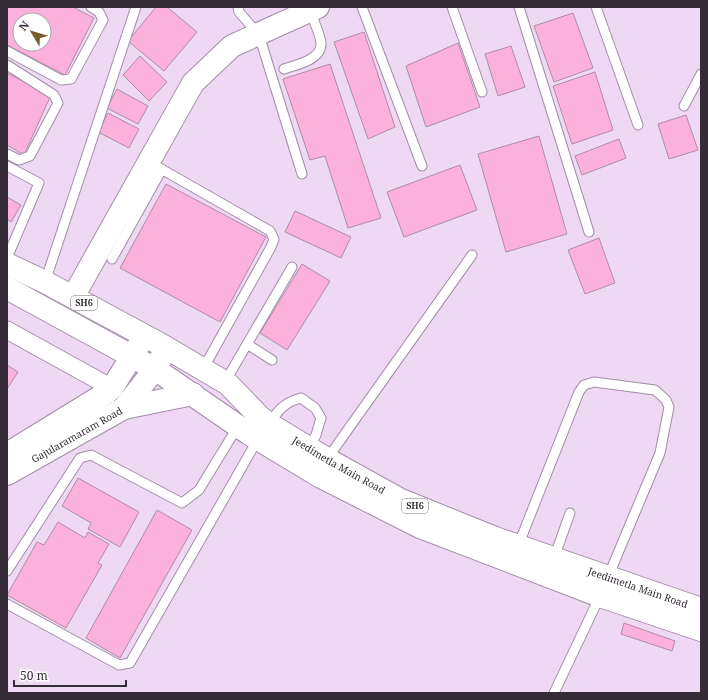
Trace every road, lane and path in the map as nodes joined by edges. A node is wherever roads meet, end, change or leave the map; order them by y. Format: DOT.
graph roads {
  1 [pos="91,7"];
  2 [pos="136,7"];
  3 [pos="238,7"];
  4 [pos="362,7"];
  5 [pos="452,7"];
  6 [pos="519,7"];
  7 [pos="596,7"];
  8 [pos="314,9"];
  9 [pos="259,35"];
  10 [pos="7,51"];
  11 [pos="7,65"];
  12 [pos="284,69"];
  13 [pos="701,74"];
  14 [pos="482,92"];
  15 [pos="684,106"];
  16 [pos="638,125"];
  17 [pos="7,154"];
  18 [pos="155,165"];
  19 [pos="7,166"];
  20 [pos="422,166"];
  21 [pos="302,174"];
  22 [pos="136,200"];
  23 [pos="589,232"];
  24 [pos="472,256"];
  25 [pos="7,258"];
  26 [pos="112,259"];
  27 [pos="7,264"];
  28 [pos="292,267"];
  29 [pos="7,275"];
  30 [pos="45,282"];
  31 [pos="7,288"];
  32 [pos="73,297"];
  33 [pos="7,330"];
  34 [pos="247,344"];
  35 [pos="136,350"];
  36 [pos="272,360"];
  37 [pos="158,364"];
  38 [pos="203,370"];
  39 [pos="225,382"];
  40 [pos="112,388"];
  41 [pos="193,394"];
  42 [pos="124,408"];
  43 [pos="238,426"];
  44 [pos="263,427"];
  45 [pos="309,448"];
  46 [pos="7,454"];
  47 [pos="327,459"];
  48 [pos="7,474"];
  49 [pos="570,512"];
  50 [pos="518,546"];
  51 [pos="554,558"];
  52 [pos="7,571"];
  53 [pos="604,586"];
  54 [pos="7,604"];
  55 [pos="701,609"];
  56 [pos="701,630"];
  57 [pos="554,693"];
  1 -- 10 [label="lane"];
  2 -- 30 [label="lane"];
  3 -- 9 [label="lane"];
  4 -- 20 [label="lane"];
  5 -- 14 [label="lane"];
  6 -- 23 [label="lane"];
  7 -- 16 [label="lane"];
  8 -- 9 [label="main road"];
  8 -- 12 [label="lane"];
  9 -- 18 [label="main road"];
  9 -- 21 [label="lane"];
  11 -- 17 [label="lane"];
  13 -- 15 [label="lane"];
  18 -- 22 [label="main road"];
  18 -- 38 [label="lane"];
  19 -- 25 [label="lane"];
  22 -- 26 [label="lane"];
  22 -- 32 [label="main road"];
  24 -- 47 [label="lane"];
  27 -- 30 [label="main road, Jeedimetla Main Road / SH6"];
  28 -- 34 [label="lane"];
  29 -- 35 [label="main road"];
  30 -- 32 [label="main road, Jeedimetla Main Road / SH6"];
  31 -- 35 [label="main road, Jeedimetla Main Road / SH6"];
  32 -- 38 [label="main road, Jeedimetla Main Road / SH6"];
  33 -- 40 [label="street"];
  34 -- 36 [label="lane"];
  34 -- 39 [label="lane"];
  35 -- 37 [label="main road, Jeedimetla Main Road / SH6"];
  35 -- 40 [label="main road, Gajularamaram Road"];
  37 -- 41 [label="main road, Jeedimetla Main Road / SH6"];
  37 -- 42 [label="main road, Gajularamaram Road"];
  37 -- 44 [label="main road"];
  38 -- 39 [label="main road, Jeedimetla Main Road / SH6"];
  39 -- 44 [label="main road, Jeedimetla Main Road / SH6"];
  40 -- 46 [label="main road, Gajularamaram Road"];
  41 -- 42 [label="main road"];
  41 -- 43 [label="main road, Jeedimetla Main Road / SH6"];
  42 -- 48 [label="main road, Gajularamaram Road"];
  43 -- 44 [label="main road, Jeedimetla Main Road / SH6"];
  43 -- 52 [label="lane"];
  44 -- 45 [label="main road, Jeedimetla Main Road / SH6"];
  44 -- 45 [label="lane"];
  44 -- 53 [label="main road, Jeedimetla Main Road / SH6"];
  44 -- 54 [label="lane"];
  45 -- 47 [label="main road, Jeedimetla Main Road / SH6"];
  47 -- 50 [label="main road, Jeedimetla Main Road / SH6"];
  49 -- 51 [label="lane"];
  50 -- 51 [label="main road, Jeedimetla Main Road / SH6"];
  50 -- 53 [label="lane"];
  51 -- 53 [label="main road, Jeedimetla Main Road / SH6"];
  53 -- 55 [label="main road, Jeedimetla Main Road / SH6"];
  53 -- 56 [label="main road, Jeedimetla Main Road / SH6"];
  53 -- 57 [label="lane"];
}
